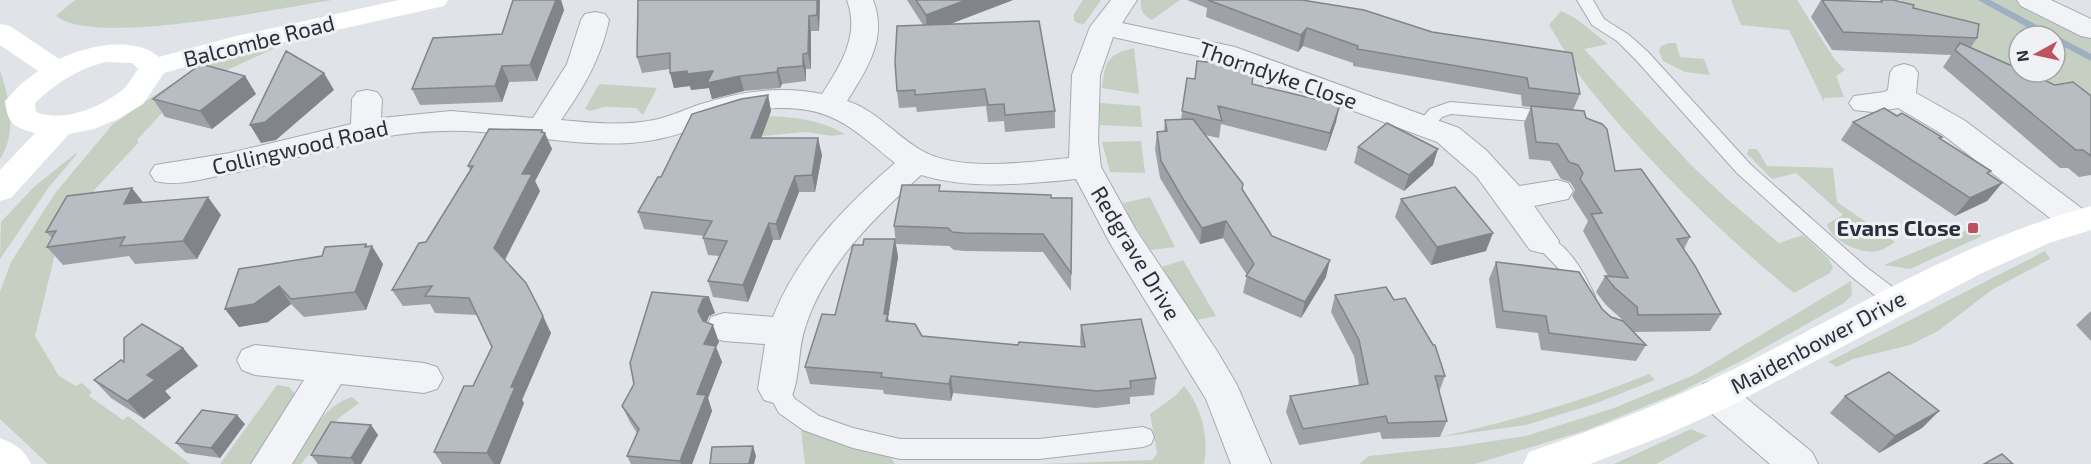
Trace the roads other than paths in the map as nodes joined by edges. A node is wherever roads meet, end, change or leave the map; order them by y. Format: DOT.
graph roads {
  1 [pos="435,0"];
  2 [pos="860,0"];
  3 [pos="1124,0"];
  4 [pos="1585,0"];
  5 [pos="2030,0"];
  6 [pos="594,20"];
  7 [pos="2085,21"];
  8 [pos="1104,27"];
  9 [pos="0,32"];
  10 [pos="154,67"];
  11 [pos="57,70"];
  12 [pos="367,99"];
  13 [pos="1864,103"];
  14 [pos="829,105"];
  15 [pos="1577,120"];
  16 [pos="60,125"];
  17 [pos="541,128"];
  18 [pos="366,129"];
  19 [pos="1437,130"];
  20 [pos="916,162"];
  21 [pos="1085,167"];
  22 [pos="166,173"];
  23 [pos="0,190"];
  24 [pos="1557,191"];
  25 [pos="1510,199"];
  26 [pos="2084,219"];
  27 [pos="1542,241"];
  28 [pos="1895,300"];
  29 [pos="1593,311"];
  30 [pos="724,327"];
  31 [pos="785,332"];
  32 [pos="255,360"];
  33 [pos="331,369"];
  34 [pos="424,378"];
  35 [pos="777,389"];
  36 [pos="1716,395"];
  37 [pos="1143,437"];
  38 [pos="0,455"];
  39 [pos="11,464"];
  40 [pos="271,464"];
  41 [pos="1251,464"];
  42 [pos="1543,464"];
  43 [pos="1798,464"];
  1 -- 10 [label="main road, Balcombe Road"];
  2 -- 14 [label="street"];
  3 -- 8 [label="street, Redgrave Drive"];
  4 -- 28 [label="lane"];
  5 -- 7 [label="street"];
  6 -- 17 [label="street"];
  8 -- 19 [label="street, Thorndyke Close"];
  8 -- 21 [label="street, Redgrave Drive"];
  9 -- 11 [label="main road"];
  10 -- 11 [label="main road, Balcombe Road"];
  10 -- 16 [label="main road, Balcombe Road"];
  11 -- 16 [label="main road, Balcombe Road"];
  12 -- 18 [label="street"];
  13 -- 26 [label="street"];
  14 -- 17 [label="street, Collingwood Road"];
  14 -- 20 [label="street, Collingwood Road"];
  15 -- 19 [label="lane"];
  16 -- 23 [label="main road"];
  17 -- 18 [label="street, Collingwood Road"];
  18 -- 22 [label="street, Collingwood Road"];
  19 -- 25 [label="street, Thorndyke Close"];
  20 -- 21 [label="street, Collingwood Road"];
  20 -- 31 [label="street"];
  21 -- 41 [label="street, Redgrave Drive"];
  24 -- 25 [label="street"];
  25 -- 27 [label="street, Thorndyke Close"];
  26 -- 28 [label="main road, Maidenbower Drive"];
  27 -- 29 [label="lane"];
  28 -- 36 [label="main road, Maidenbower Drive"];
  30 -- 31 [label="street"];
  31 -- 35 [label="street"];
  32 -- 33 [label="street"];
  33 -- 34 [label="street"];
  33 -- 40 [label="street"];
  35 -- 37 [label="lane"];
  36 -- 42 [label="main road, Maidenbower Drive"];
  36 -- 43 [label="street"];
  38 -- 39 [label="main road"];
}
